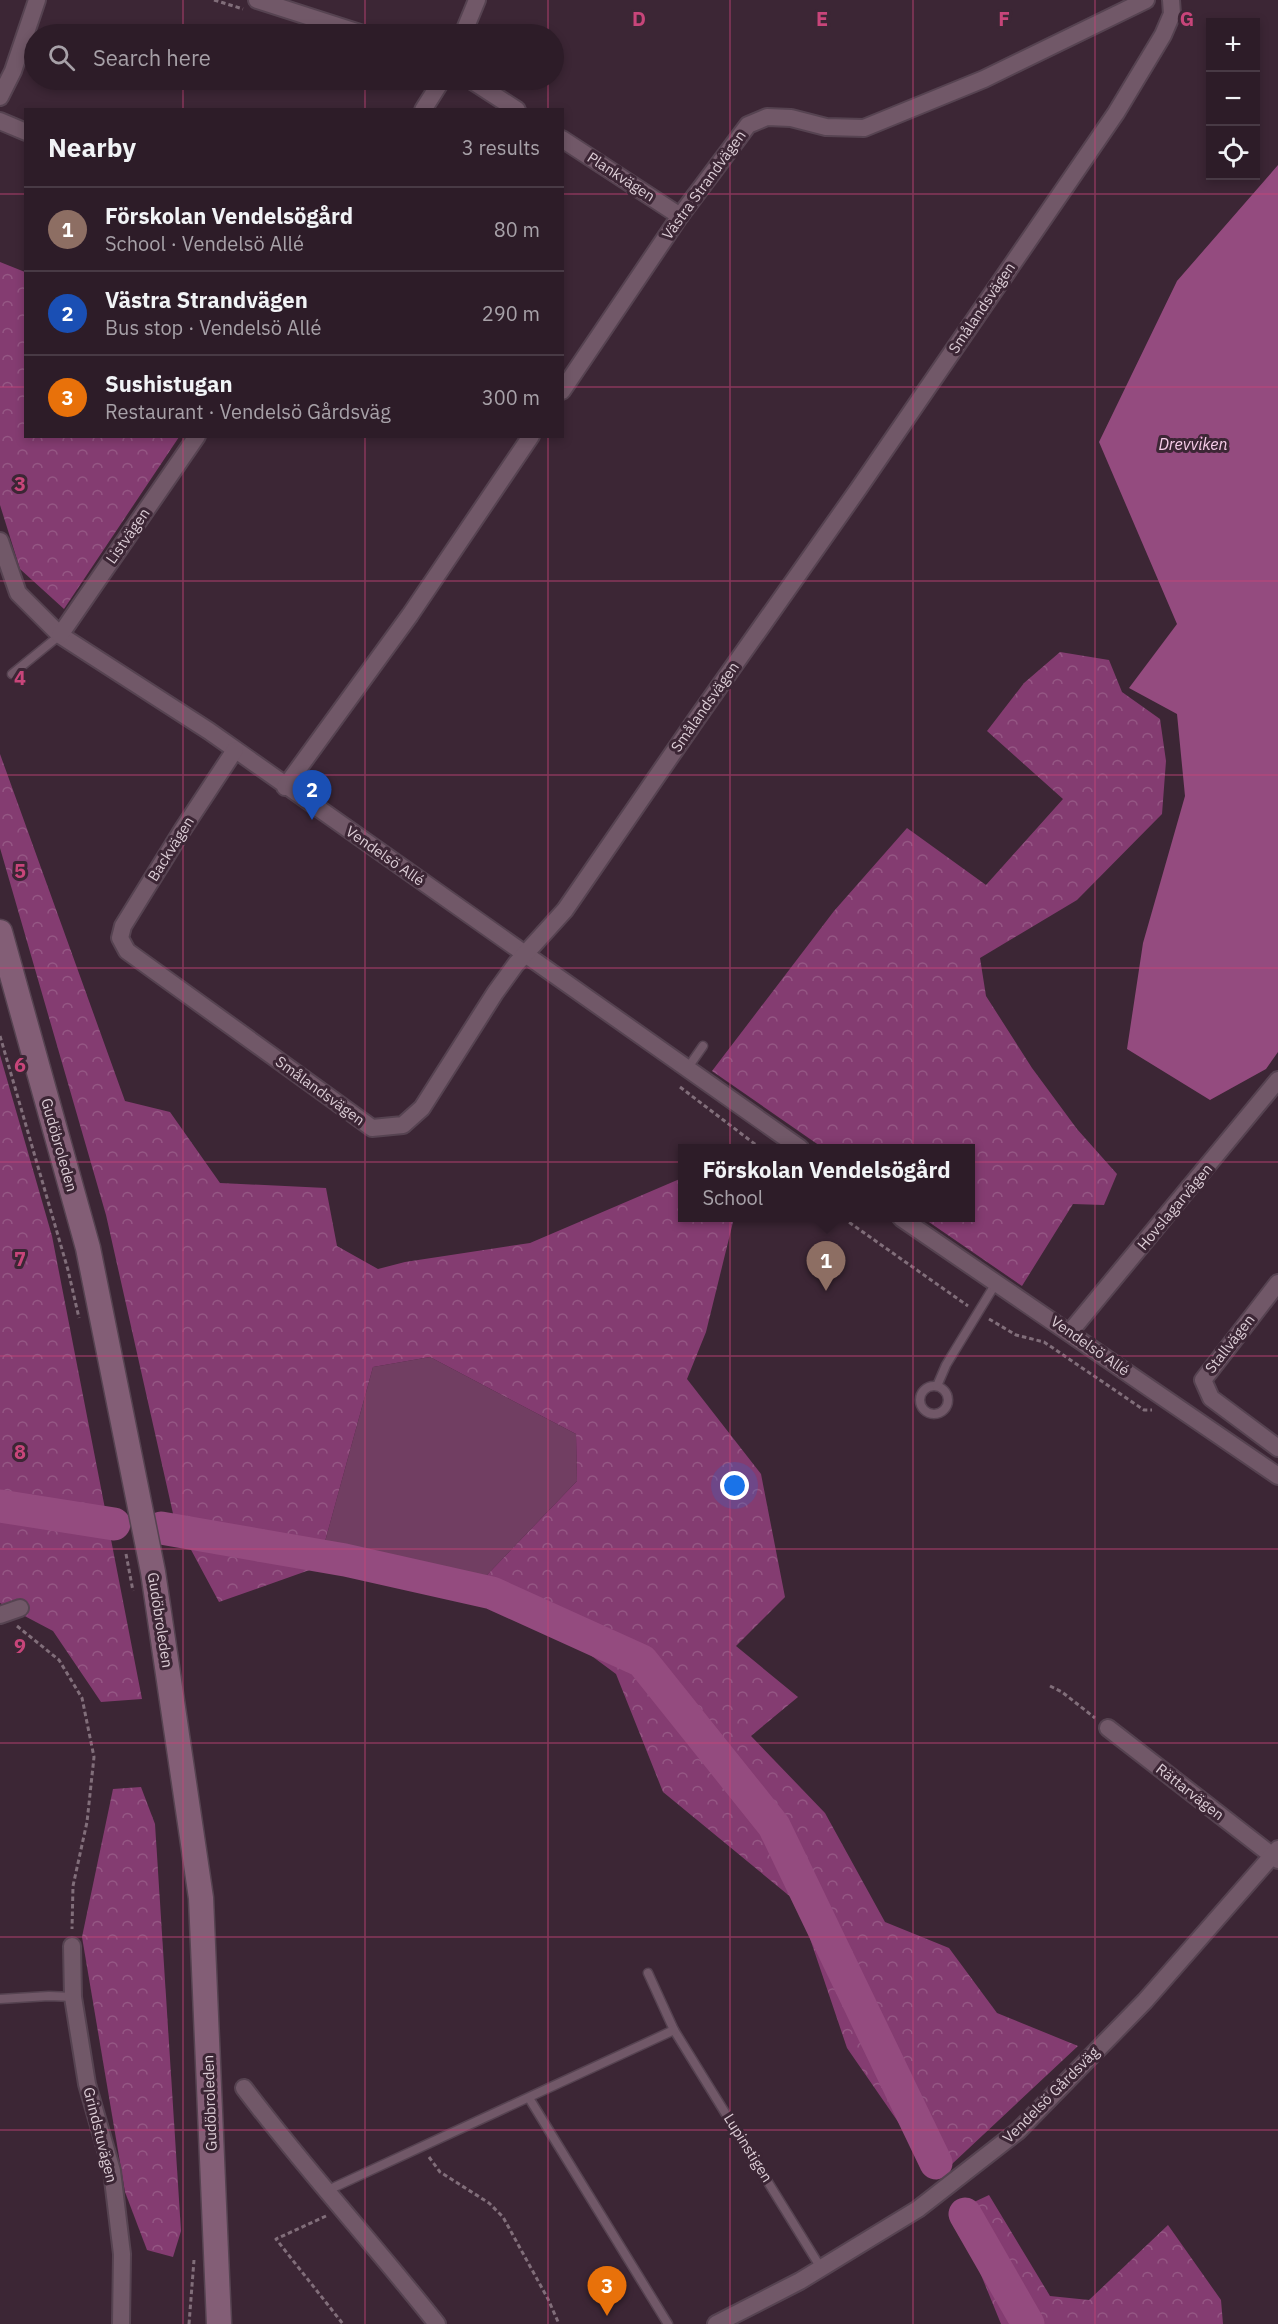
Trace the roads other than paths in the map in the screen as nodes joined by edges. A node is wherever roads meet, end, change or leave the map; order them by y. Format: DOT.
graph roads {
  1 [pos="37,0"];
  2 [pos="256,0"];
  3 [pos="477,0"];
  4 [pos="1146,0"];
  5 [pos="1171,0"];
  6 [pos="29,24"];
  7 [pos="332,24"];
  8 [pos="467,24"];
  9 [pos="24,38"];
  10 [pos="436,90"];
  11 [pos="486,90"];
  12 [pos="0,97"];
  13 [pos="424,108"];
  14 [pos="514,108"];
  15 [pos="0,121"];
  16 [pos="24,131"];
  17 [pos="564,140"];
  18 [pos="680,216"];
  19 [pos="564,388"];
  20 [pos="196,438"];
  21 [pos="530,438"];
  22 [pos="0,541"];
  23 [pos="60,635"];
  24 [pos="12,675"];
  25 [pos="235,750"];
  26 [pos="285,787"];
  27 [pos="0,932"];
  28 [pos="127,951"];
  29 [pos="526,954"];
  30 [pos="704,1046"];
  31 [pos="687,1069"];
  32 [pos="1278,1080"];
  33 [pos="793,1144"];
  34 [pos="907,1222"];
  35 [pos="996,1282"];
  36 [pos="1278,1283"];
  37 [pos="1070,1332"];
  38 [pos="937,1386"];
  39 [pos="1278,1448"];
  40 [pos="1278,1476"];
  41 [pos="20,1608"];
  42 [pos="0,1615"];
  43 [pos="1108,1728"];
  44 [pos="1276,1855"];
  45 [pos="72,1946"];
  46 [pos="648,1973"];
  47 [pos="73,1997"];
  48 [pos="0,1999"];
  49 [pos="674,2030"];
  50 [pos="244,2088"];
  51 [pos="529,2098"];
  52 [pos="326,2191"];
  53 [pos="821,2268"];
  54 [pos="121,2324"];
  55 [pos="219,2324"];
  56 [pos="437,2324"];
  57 [pos="668,2324"];
  58 [pos="716,2324"];
  1 -- 6 [label="street"];
  2 -- 7 [label="street"];
  3 -- 8 [label="street"];
  4 -- 18 [label="street, Västra Strandvägen"];
  5 -- 29 [label="street, Smålandsvägen"];
  9 -- 12 [label="street"];
  10 -- 13 [label="street"];
  11 -- 14 [label="street"];
  15 -- 16 [label="street"];
  17 -- 18 [label="street, Plankvägen"];
  18 -- 19 [label="street, Västra Strandvägen"];
  20 -- 23 [label="street, Listvägen"];
  21 -- 26 [label="street"];
  22 -- 23 [label="street, Vendelsö Allé"];
  23 -- 24 [label="lane"];
  23 -- 25 [label="street, Vendelsö Allé"];
  25 -- 26 [label="street, Vendelsö Allé"];
  25 -- 28 [label="street, Backvägen"];
  26 -- 29 [label="street, Vendelsö Allé"];
  27 -- 55 [label="main road, Gudöbroleden"];
  28 -- 29 [label="street, Smålandsvägen"];
  29 -- 31 [label="street, Vendelsö Allé"];
  30 -- 31 [label="lane"];
  31 -- 33 [label="street, Vendelsö Allé"];
  32 -- 37 [label="street, Hovslagarvägen"];
  34 -- 35 [label="street, Vendelsö Allé"];
  35 -- 37 [label="street, Vendelsö Allé"];
  35 -- 38 [label="lane"];
  36 -- 39 [label="street, Stallvägen"];
  37 -- 40 [label="street, Vendelsö Allé"];
  41 -- 42 [label="street"];
  43 -- 44 [label="street, Rättarvägen"];
  44 -- 53 [label="street, Vendelsö Gårdsväg"];
  45 -- 47 [label="street, Grindstuvägen"];
  46 -- 49 [label="lane, Lupinstigen"];
  47 -- 48 [label="lane"];
  47 -- 54 [label="street, Grindstuvägen"];
  49 -- 51 [label="lane"];
  49 -- 53 [label="lane, Lupinstigen"];
  50 -- 52 [label="street"];
  51 -- 52 [label="lane"];
  51 -- 57 [label="lane"];
  52 -- 56 [label="street"];
  53 -- 58 [label="street, Vendelsö Gårdsväg"];
}
